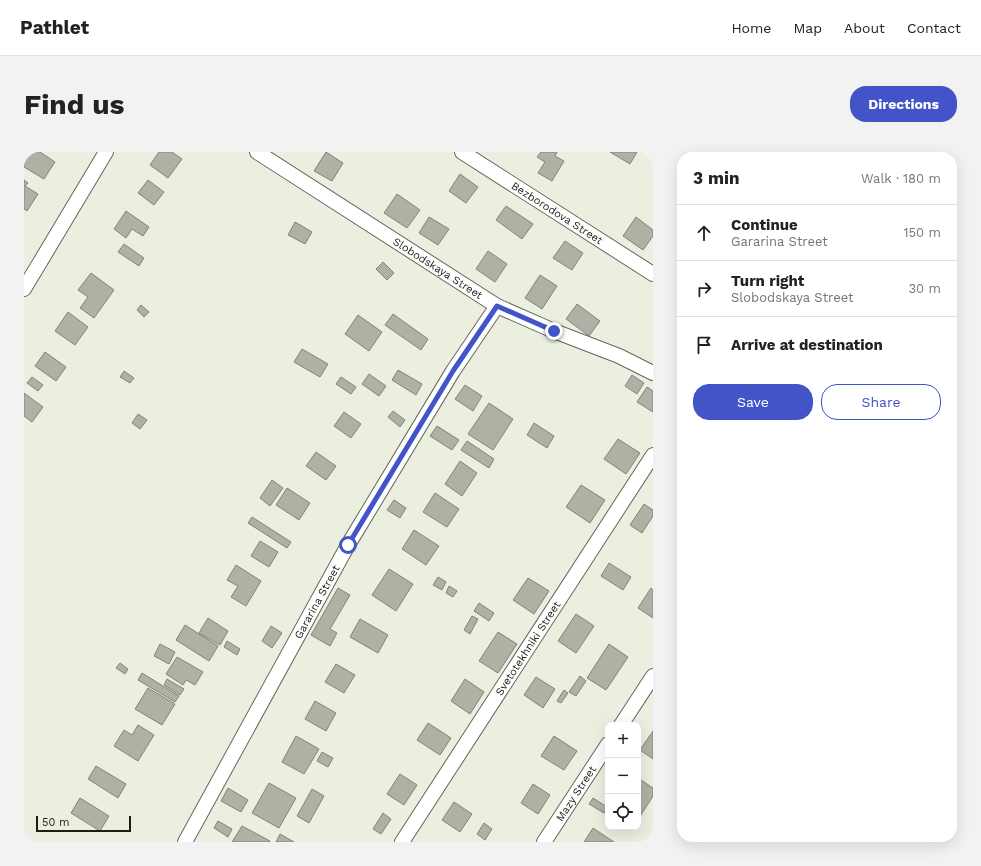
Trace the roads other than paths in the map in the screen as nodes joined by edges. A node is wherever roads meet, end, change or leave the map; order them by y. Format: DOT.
graph roads {
  1 [pos="106,152"];
  2 [pos="257,152"];
  3 [pos="462,152"];
  4 [pos="653,274"];
  5 [pos="24,289"];
  6 [pos="497,306"];
  7 [pos="653,373"];
  8 [pos="653,455"];
  9 [pos="653,676"];
  10 [pos="623,722"];
  11 [pos="605,749"];
  12 [pos="185,842"];
  13 [pos="402,842"];
  14 [pos="544,842"];
  1 -- 5 [label="street"];
  2 -- 6 [label="street, Slobodskaya Street"];
  3 -- 4 [label="street, Bezborodova Street"];
  6 -- 7 [label="street, Slobodskaya Street"];
  6 -- 12 [label="street, Gararina Street"];
  8 -- 13 [label="street, Svetotekhniki Street"];
  9 -- 10 [label="street"];
  11 -- 14 [label="street, Mazy Street"];
}
